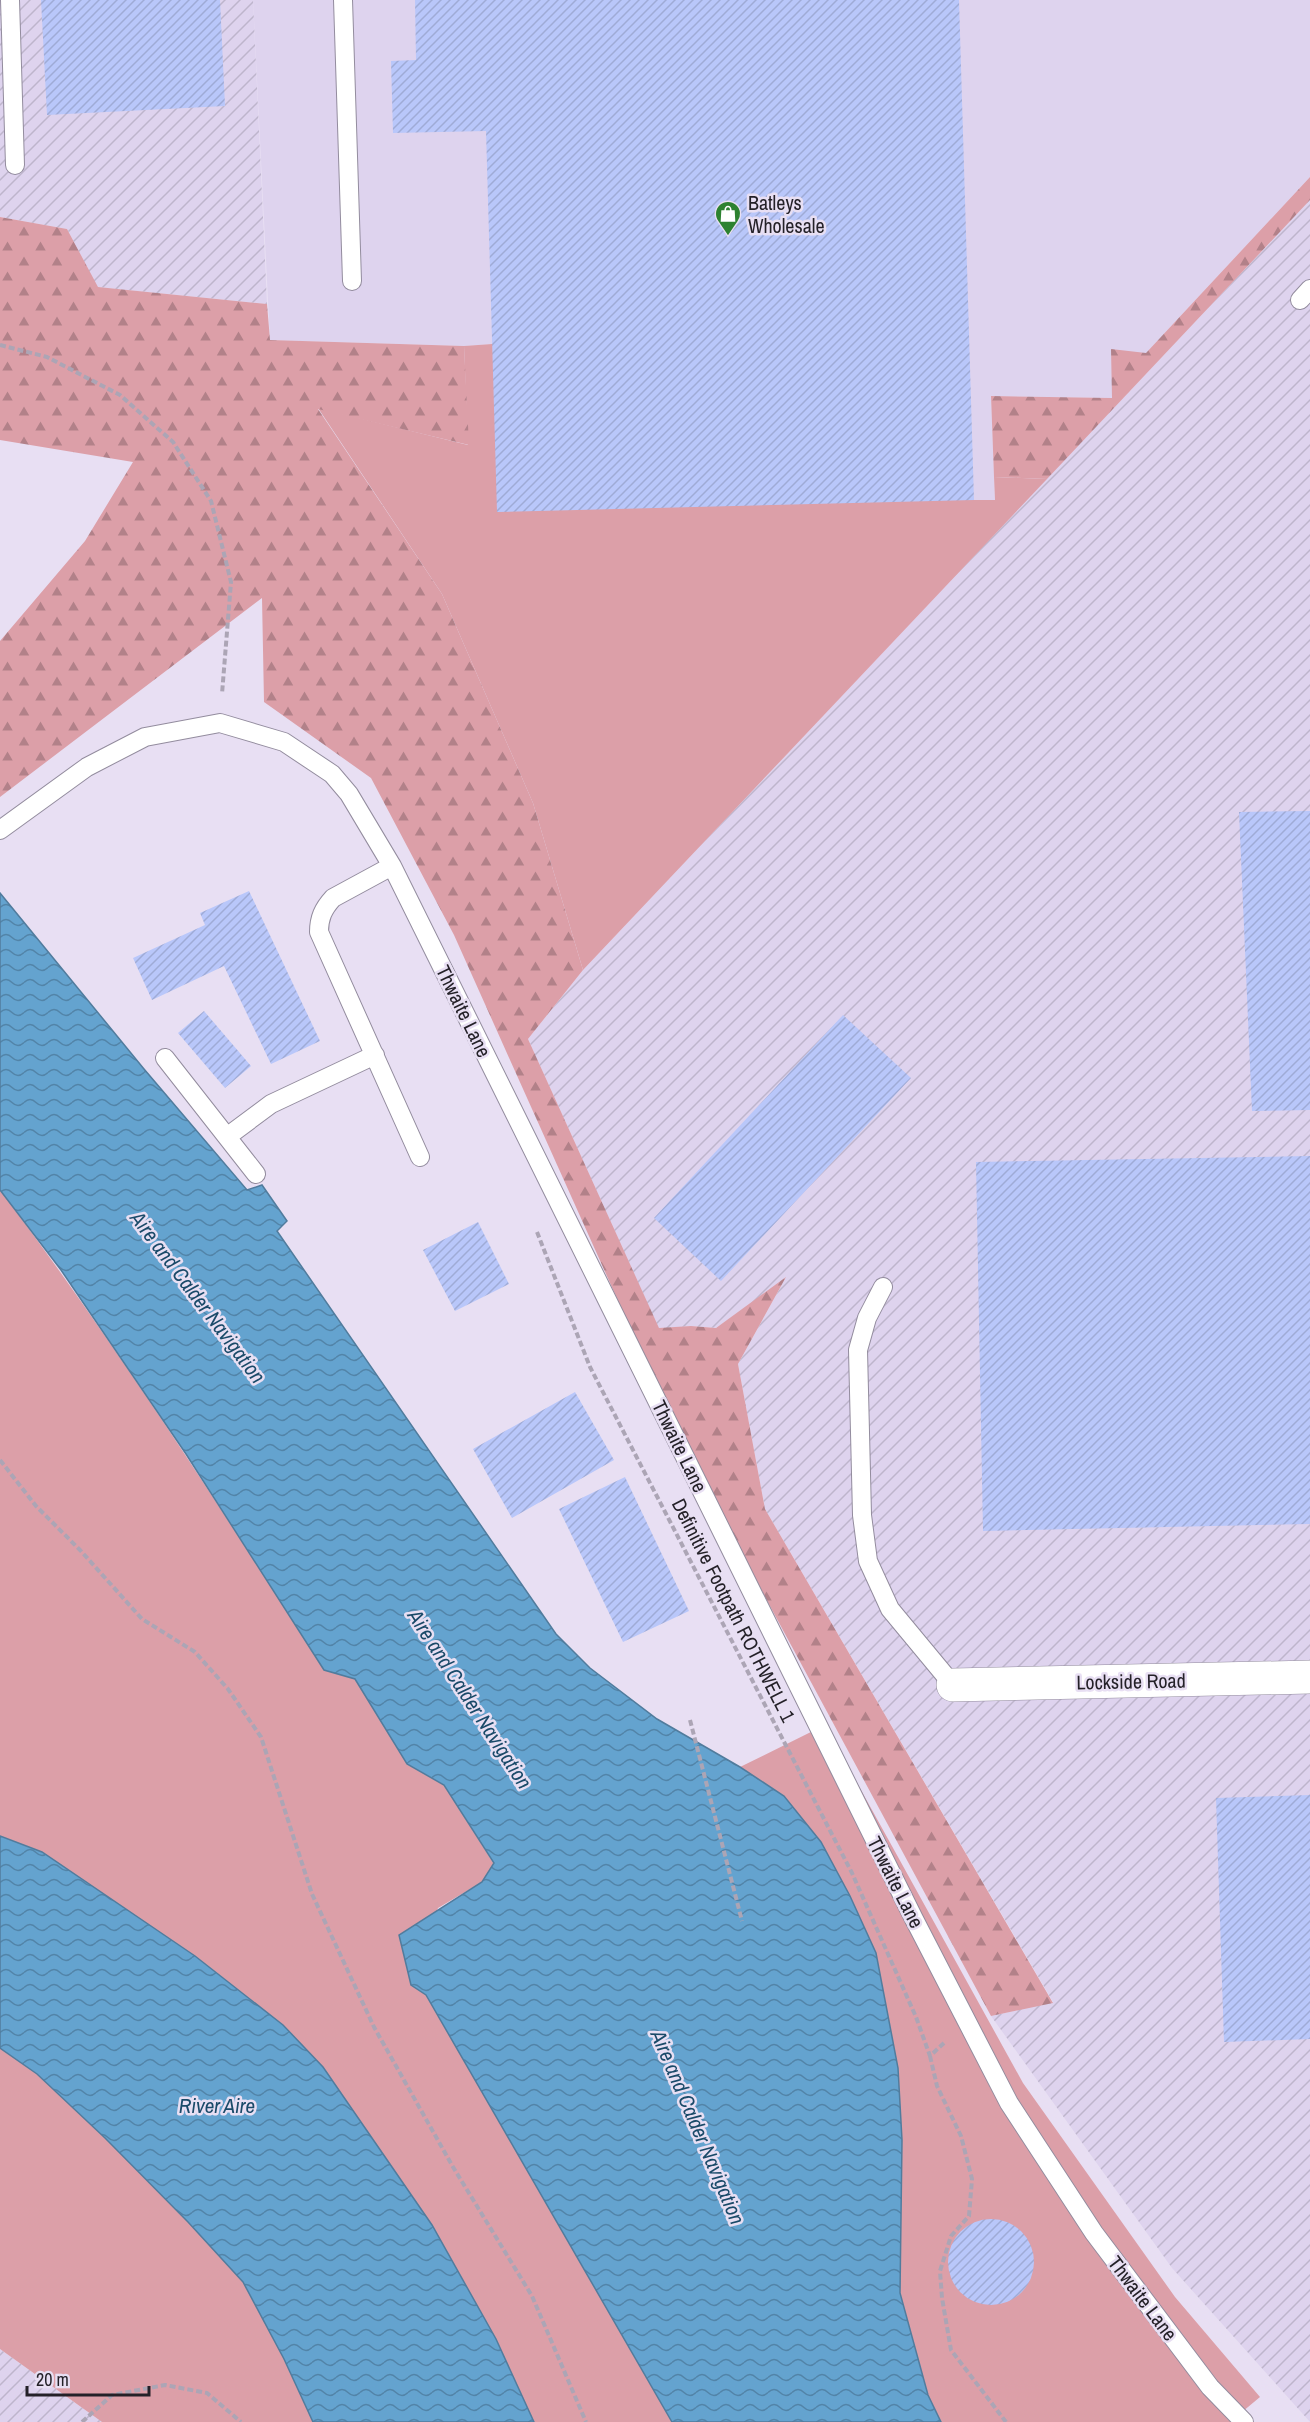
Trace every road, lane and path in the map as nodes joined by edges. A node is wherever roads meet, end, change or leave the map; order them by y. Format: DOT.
graph roads {
  1 [pos="10,0"];
  2 [pos="343,0"];
  3 [pos="15,165"];
  4 [pos="352,281"];
  5 [pos="0,345"];
  6 [pos="220,723"];
  7 [pos="2,829"];
  8 [pos="392,866"];
  9 [pos="375,1055"];
  10 [pos="165,1058"];
  11 [pos="228,1136"];
  12 [pos="420,1157"];
  13 [pos="256,1174"];
  14 [pos="534,1226"];
  15 [pos="883,1287"];
  16 [pos="0,1460"];
  17 [pos="1310,1677"];
  18 [pos="953,1685"];
  19 [pos="690,1720"];
  20 [pos="742,1921"];
  21 [pos="967,2020"];
  22 [pos="930,2056"];
  23 [pos="81,2422"];
  24 [pos="241,2422"];
  25 [pos="586,2422"];
  26 [pos="1006,2422"];
  27 [pos="1244,2422"];
  1 -- 3 [label="lane"];
  2 -- 4 [label="lane"];
  5 -- 6 [label="path"];
  6 -- 7 [label="lane, Thwaite Lane"];
  6 -- 8 [label="lane, Thwaite Lane"];
  8 -- 9 [label="lane"];
  8 -- 21 [label="lane, Thwaite Lane"];
  9 -- 11 [label="lane"];
  9 -- 12 [label="lane"];
  10 -- 11 [label="lane"];
  11 -- 13 [label="lane"];
  14 -- 22 [label="path, Definitive Footpath ROTHWELL 1"];
  15 -- 18 [label="lane"];
  16 -- 25 [label="path"];
  17 -- 18 [label="street, Lockside Road"];
  19 -- 20 [label="path"];
  21 -- 22 [label="path"];
  21 -- 27 [label="lane, Thwaite Lane"];
  22 -- 26 [label="path, Definitive Footpath ROTHWELL 1"];
  23 -- 24 [label="path"];
}
